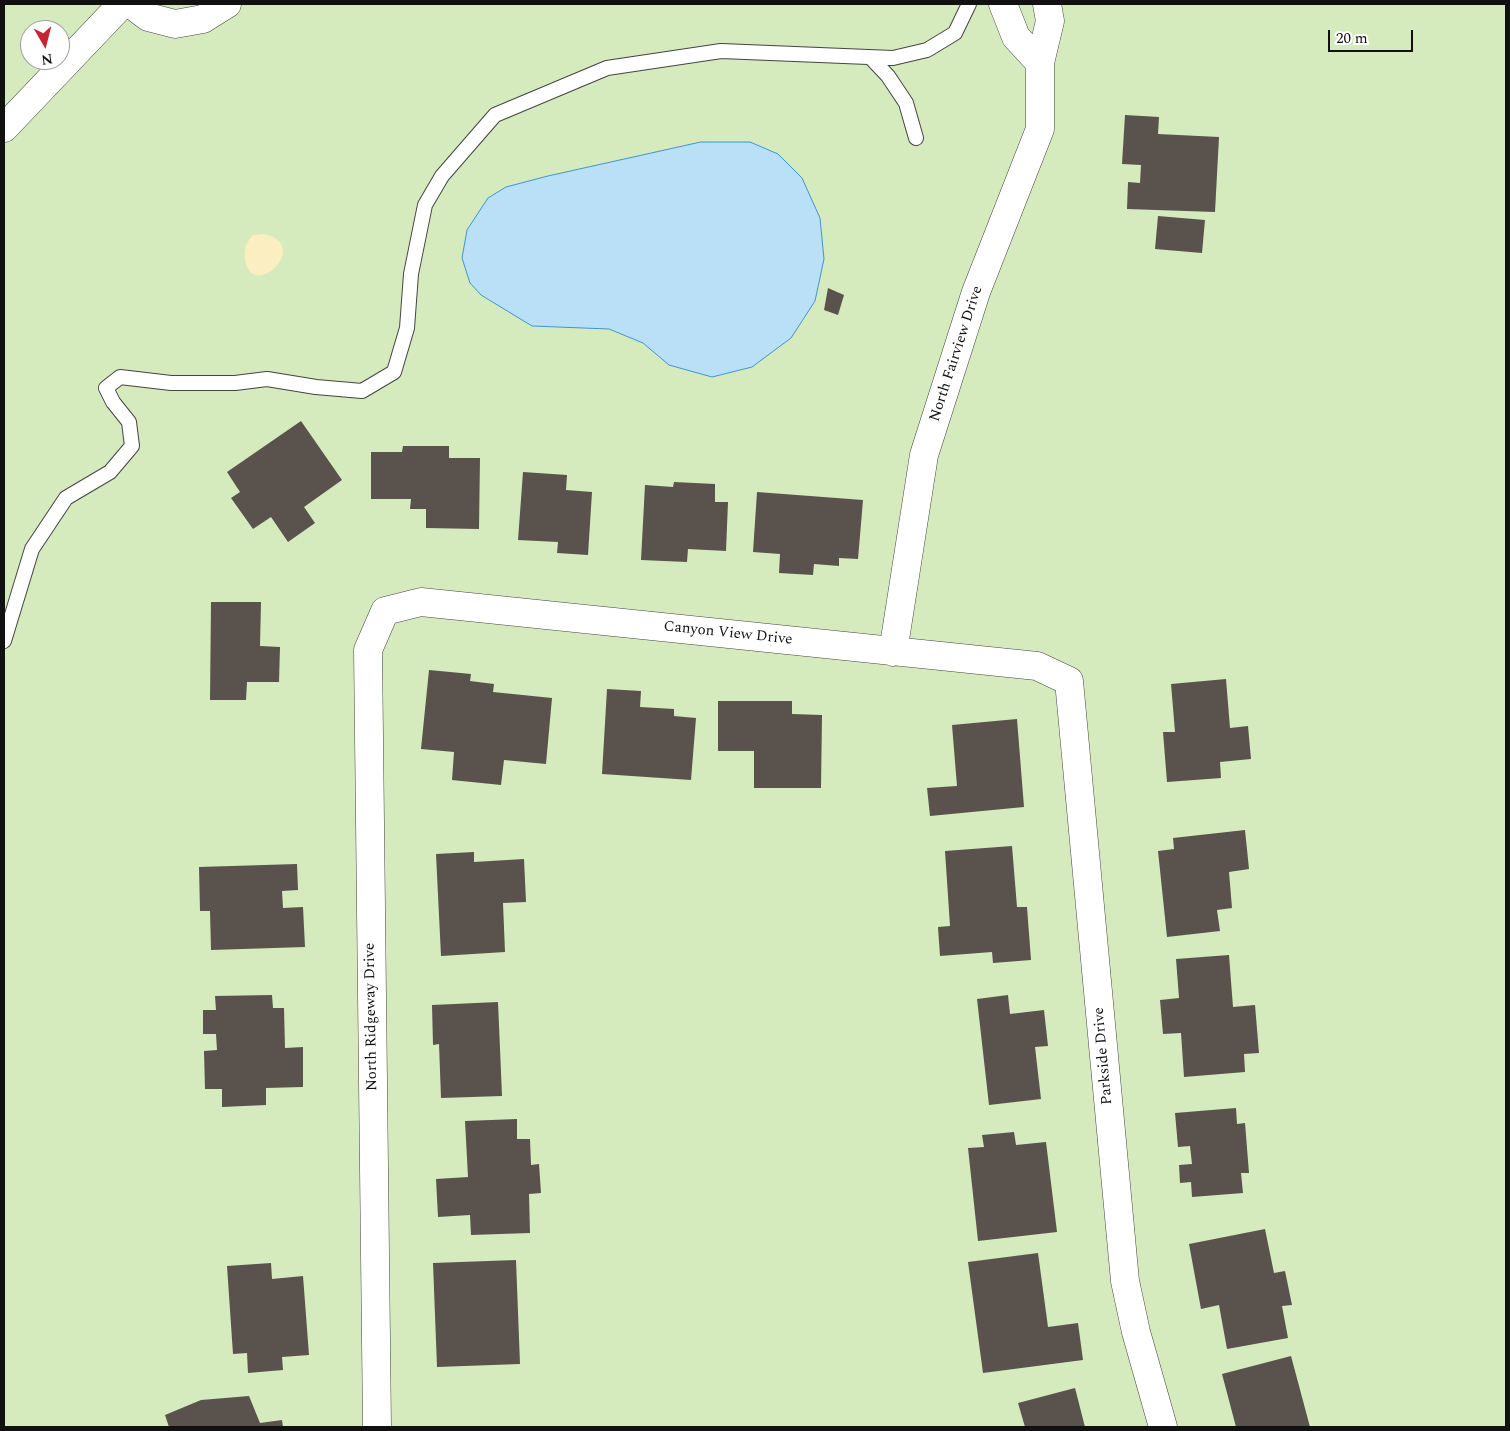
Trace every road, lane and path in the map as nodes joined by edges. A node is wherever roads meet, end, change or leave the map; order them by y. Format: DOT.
graph roads {
  1 [pos="122,4"];
  2 [pos="131,4"];
  3 [pos="227,4"];
  4 [pos="969,4"];
  5 [pos="1003,4"];
  6 [pos="1047,4"];
  7 [pos="871,58"];
  8 [pos="1040,63"];
  9 [pos="4,128"];
  10 [pos="916,138"];
  11 [pos="386,611"];
  12 [pos="4,641"];
  13 [pos="892,652"];
  14 [pos="1069,681"];
  15 [pos="377,1427"];
  16 [pos="1163,1427"];
  1 -- 9 [label="street"];
  2 -- 3 [label="street"];
  4 -- 7 [label="lane"];
  5 -- 8 [label="street"];
  6 -- 8 [label="street, North Fairview Drive"];
  7 -- 10 [label="lane"];
  7 -- 12 [label="lane"];
  8 -- 13 [label="street, North Fairview Drive"];
  11 -- 13 [label="street, Canyon View Drive"];
  11 -- 15 [label="street, North Ridgeway Drive"];
  13 -- 14 [label="street, Canyon View Drive"];
  14 -- 16 [label="street, Parkside Drive"];
}
